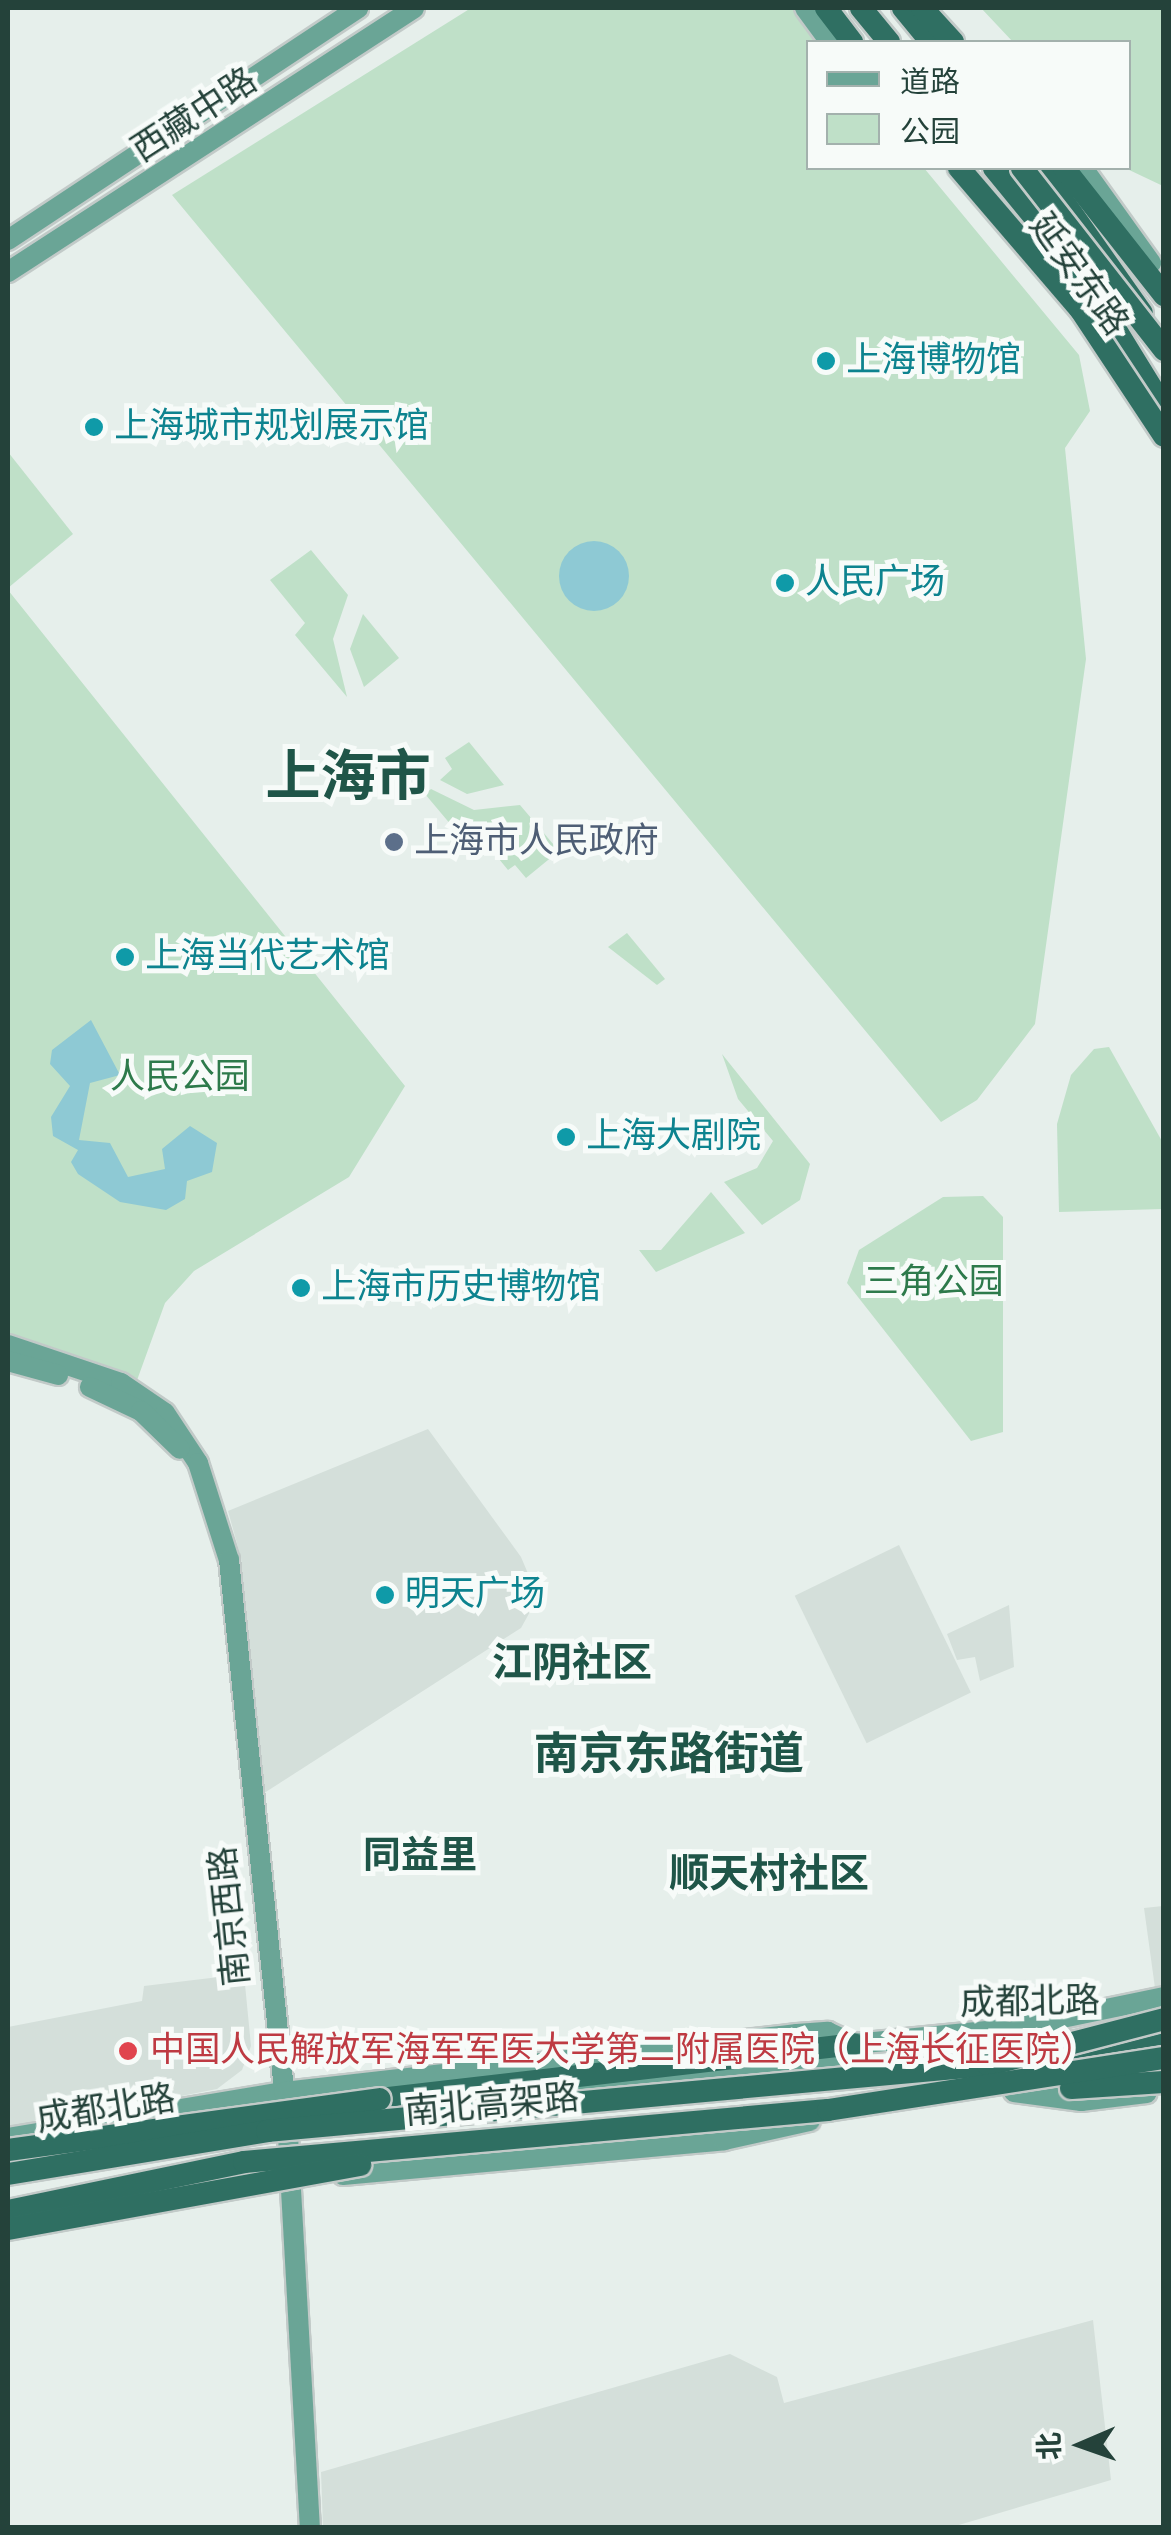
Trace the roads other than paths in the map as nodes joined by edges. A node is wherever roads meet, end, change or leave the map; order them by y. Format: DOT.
graph roads {
  1 [pos="358,8"];
  2 [pos="414,8"];
  3 [pos="804,8"];
  4 [pos="826,8"];
  5 [pos="853,8"];
  6 [pos="862,8"];
  7 [pos="887,8"];
  8 [pos="903,8"];
  9 [pos="922,8"];
  10 [pos="828,40"];
  11 [pos="850,40"];
  12 [pos="883,40"];
  13 [pos="884,40"];
  14 [pos="912,40"];
  15 [pos="929,40"];
  16 [pos="942,40"];
  17 [pos="951,40"];
  18 [pos="962,40"];
  19 [pos="948,170"];
  20 [pos="961,170"];
  21 [pos="1024,170"];
  22 [pos="1039,170"];
  23 [pos="1040,170"];
  24 [pos="1066,170"];
  25 [pos="1084,170"];
  26 [pos="994,172"];
  27 [pos="8,240"];
  28 [pos="8,272"];
  29 [pos="1164,282"];
  30 [pos="1050,284"];
  31 [pos="1164,295"];
  32 [pos="1150,329"];
  33 [pos="1164,353"];
  34 [pos="1162,412"];
  35 [pos="1164,436"];
  36 [pos="8,1345"];
  37 [pos="8,1360"];
  38 [pos="203,1480"];
  39 [pos="1164,1997"];
  40 [pos="1164,2021"];
  41 [pos="997,2030"];
  42 [pos="1164,2042"];
  43 [pos="854,2044"];
  44 [pos="1164,2058"];
  45 [pos="988,2064"];
  46 [pos="1164,2068"];
  47 [pos="1138,2072"];
  48 [pos="1164,2079"];
  49 [pos="1164,2090"];
  50 [pos="290,2092"];
  51 [pos="1014,2092"];
  52 [pos="968,2093"];
  53 [pos="334,2115"];
  54 [pos="201,2118"];
  55 [pos="288,2118"];
  56 [pos="103,2124"];
  57 [pos="787,2125"];
  58 [pos="266,2131"];
  59 [pos="136,2136"];
  60 [pos="8,2138"];
  61 [pos="8,2150"];
  62 [pos="367,2157"];
  63 [pos="244,2162"];
  64 [pos="420,2164"];
  65 [pos="13,2168"];
  66 [pos="291,2174"];
  67 [pos="184,2190"];
  68 [pos="210,2196"];
  69 [pos="8,2217"];
  70 [pos="8,2239"];
  71 [pos="310,2528"];
  1 -- 27 [label="main road, 西藏中路"];
  2 -- 28 [label="main road, 西藏中路"];
  3 -- 10 [label="main road"];
  4 -- 11 [label="highway"];
  5 -- 12 [label="main road"];
  6 -- 13 [label="highway"];
  7 -- 14 [label="highway"];
  8 -- 15 [label="highway"];
  9 -- 16 [label="main road"];
  9 -- 17 [label="highway"];
  9 -- 18 [label="main road"];
  19 -- 30 [label="main road, 延安东路"];
  20 -- 35 [label="highway, bridge"];
  21 -- 32 [label="highway, bridge"];
  22 -- 33 [label="main road, 延安东路"];
  23 -- 32 [label="highway, bridge"];
  24 -- 31 [label="highway"];
  25 -- 29 [label="main road, 延安东路"];
  26 -- 30 [label="main road"];
  26 -- 34 [label="highway"];
  30 -- 34 [label="main road, 延安东路"];
  32 -- 33 [label="highway, bridge"];
  36 -- 38 [label="main road, 南京西路"];
  37 -- 38 [label="main road, 南京西路"];
  38 -- 50 [label="main road, 南京西路"];
  39 -- 41 [label="main road"];
  40 -- 41 [label="main road, 成都北路"];
  40 -- 45 [label="highway, bridge"];
  41 -- 43 [label="main road, 成都北路"];
  42 -- 45 [label="highway, 南北高架路, bridge"];
  43 -- 50 [label="main road"];
  43 -- 53 [label="main road, 成都北路"];
  43 -- 54 [label="highway, bridge"];
  44 -- 52 [label="highway, 南北高架路, bridge"];
  45 -- 58 [label="highway, 南北高架路, bridge"];
  46 -- 47 [label="main road"];
  47 -- 48 [label="main road"];
  47 -- 51 [label="main road"];
  48 -- 52 [label="highway, bridge"];
  49 -- 51 [label="main road"];
  50 -- 53 [label="main road"];
  50 -- 55 [label="main road, 南京西路"];
  50 -- 56 [label="main road"];
  51 -- 57 [label="main road"];
  52 -- 63 [label="highway, 南北高架路, bridge"];
  53 -- 55 [label="main road, 成都北路"];
  54 -- 56 [label="highway, bridge"];
  54 -- 58 [label="highway, bridge"];
  55 -- 59 [label="main road, 成都北路"];
  55 -- 66 [label="main road, 南京西路"];
  56 -- 59 [label="main road"];
  56 -- 60 [label="main road"];
  56 -- 61 [label="highway, bridge"];
  56 -- 65 [label="highway, bridge"];
  57 -- 62 [label="main road"];
  57 -- 64 [label="main road"];
  57 -- 67 [label="highway, bridge"];
  58 -- 65 [label="highway, 南北高架路, bridge"];
  59 -- 65 [label="main road, 成都北路"];
  62 -- 64 [label="main road"];
  62 -- 66 [label="main road"];
  63 -- 67 [label="highway, bridge"];
  63 -- 69 [label="highway, 南北高架路, bridge"];
  64 -- 66 [label="main road"];
  66 -- 67 [label="main road"];
  66 -- 68 [label="main road"];
  66 -- 71 [label="main road, 南京西路"];
  67 -- 68 [label="main road"];
  67 -- 69 [label="main road"];
  67 -- 69 [label="highway, bridge"];
  68 -- 70 [label="main road"];
}
